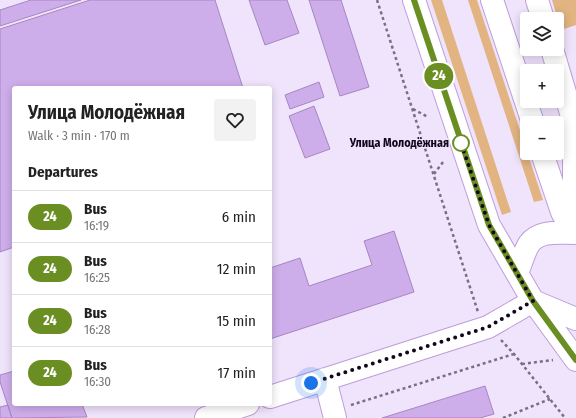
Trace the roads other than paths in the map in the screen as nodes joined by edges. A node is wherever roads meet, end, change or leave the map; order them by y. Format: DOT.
graph roads {
  1 [pos="414,0"];
  2 [pos="492,0"];
  3 [pos="537,0"];
  4 [pos="540,12"];
  5 [pos="554,56"];
  6 [pos="531,116"];
  7 [pos="544,160"];
  8 [pos="575,234"];
  9 [pos="517,273"];
  10 [pos="533,301"];
  11 [pos="576,318"];
  12 [pos="567,360"];
  13 [pos="325,378"];
  14 [pos="272,396"];
  15 [pos="242,406"];
  16 [pos="334,414"];
  17 [pos="206,418"];
  1 -- 9 [label="street"];
  2 -- 6 [label="street"];
  3 -- 4 [label="street"];
  5 -- 8 [label="street"];
  7 -- 8 [label="street"];
  8 -- 9 [label="street"];
  9 -- 10 [label="street"];
  10 -- 11 [label="street"];
  10 -- 12 [label="street"];
  10 -- 13 [label="street"];
  13 -- 14 [label="street"];
  13 -- 16 [label="street"];
  15 -- 17 [label="street"];
}
